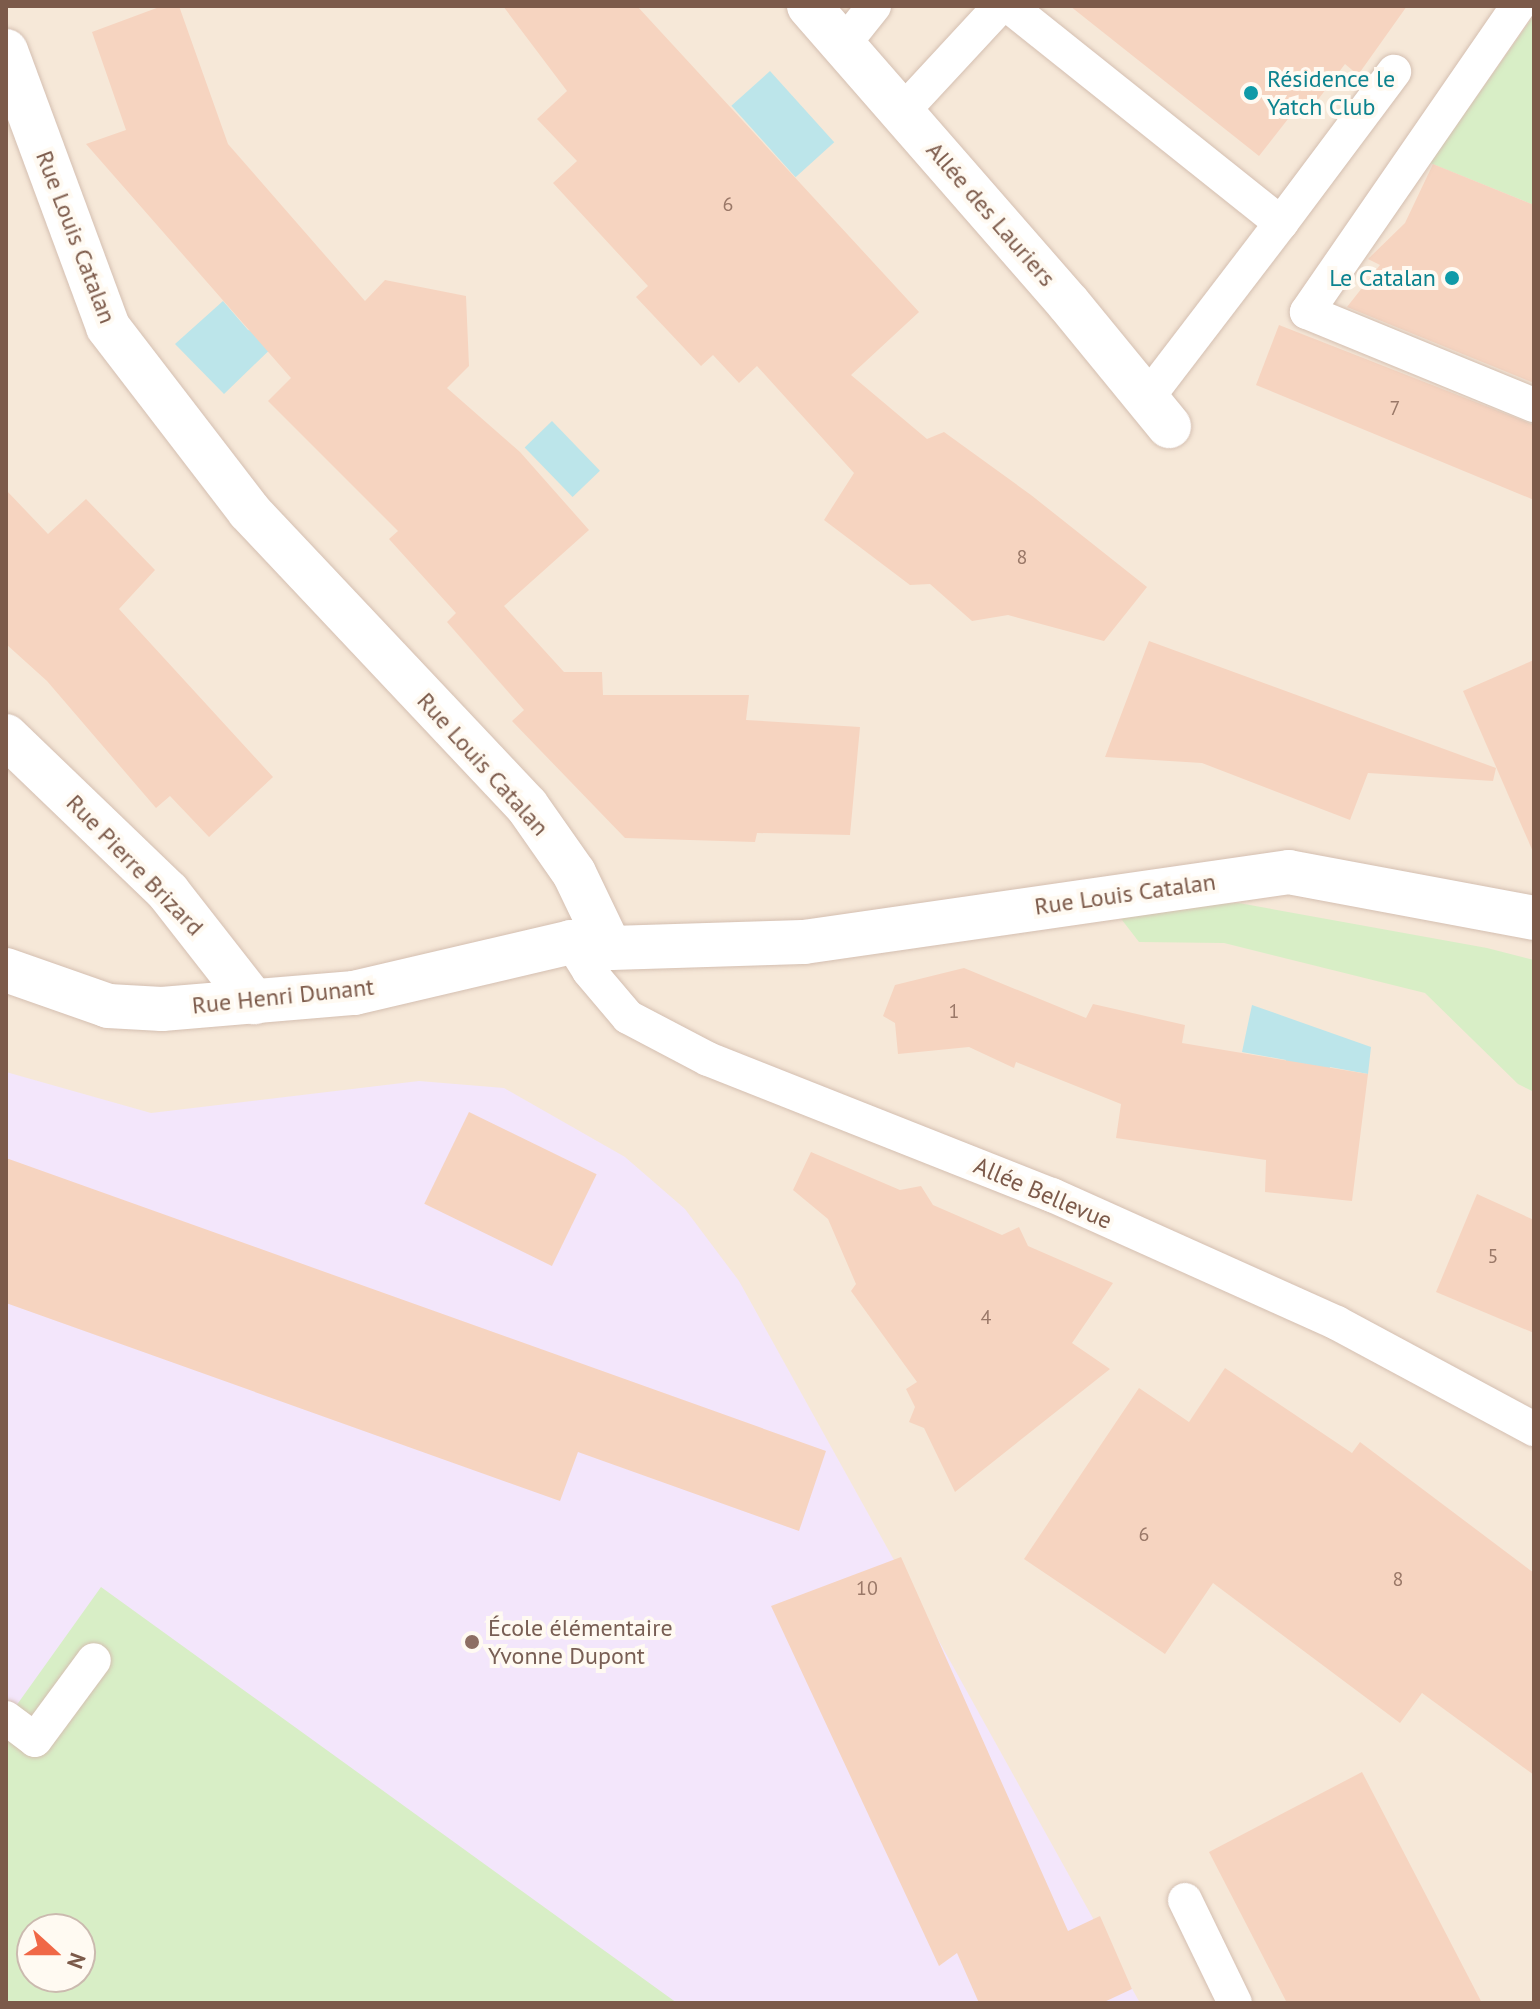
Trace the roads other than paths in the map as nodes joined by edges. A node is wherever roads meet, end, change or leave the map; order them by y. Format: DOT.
graph roads {
  1 [pos="809,6"];
  2 [pos="874,6"];
  3 [pos="1000,6"];
  4 [pos="1009,6"];
  5 [pos="1520,18"];
  6 [pos="843,45"];
  7 [pos="6,51"];
  8 [pos="1394,72"];
  9 [pos="902,112"];
  10 [pos="1281,223"];
  11 [pos="1534,405"];
  12 [pos="1158,412"];
  13 [pos="6,736"];
  14 [pos="1534,918"];
  15 [pos="590,945"];
  16 [pos="6,970"];
  17 [pos="254,1002"];
  18 [pos="1534,1429"];
  19 [pos="94,1660"];
  20 [pos="6,1718"];
  21 [pos="1185,1900"];
  22 [pos="1235,2003"];
  1 -- 6 [label="street, Allée des Lauriers"];
  2 -- 6 [label="lane"];
  3 -- 9 [label="lane"];
  4 -- 10 [label="lane"];
  5 -- 11 [label="lane"];
  6 -- 9 [label="street, Allée des Lauriers"];
  7 -- 15 [label="street, Rue Louis Catalan"];
  8 -- 10 [label="lane"];
  9 -- 12 [label="street, Allée des Lauriers"];
  10 -- 12 [label="lane"];
  13 -- 17 [label="street, Rue Pierre Brizard"];
  14 -- 15 [label="street, Rue Louis Catalan"];
  15 -- 17 [label="street, Rue Henri Dunant"];
  15 -- 18 [label="lane, Allée Bellevue"];
  16 -- 17 [label="street, Rue Henri Dunant"];
  19 -- 20 [label="lane"];
  21 -- 22 [label="lane"];
}
